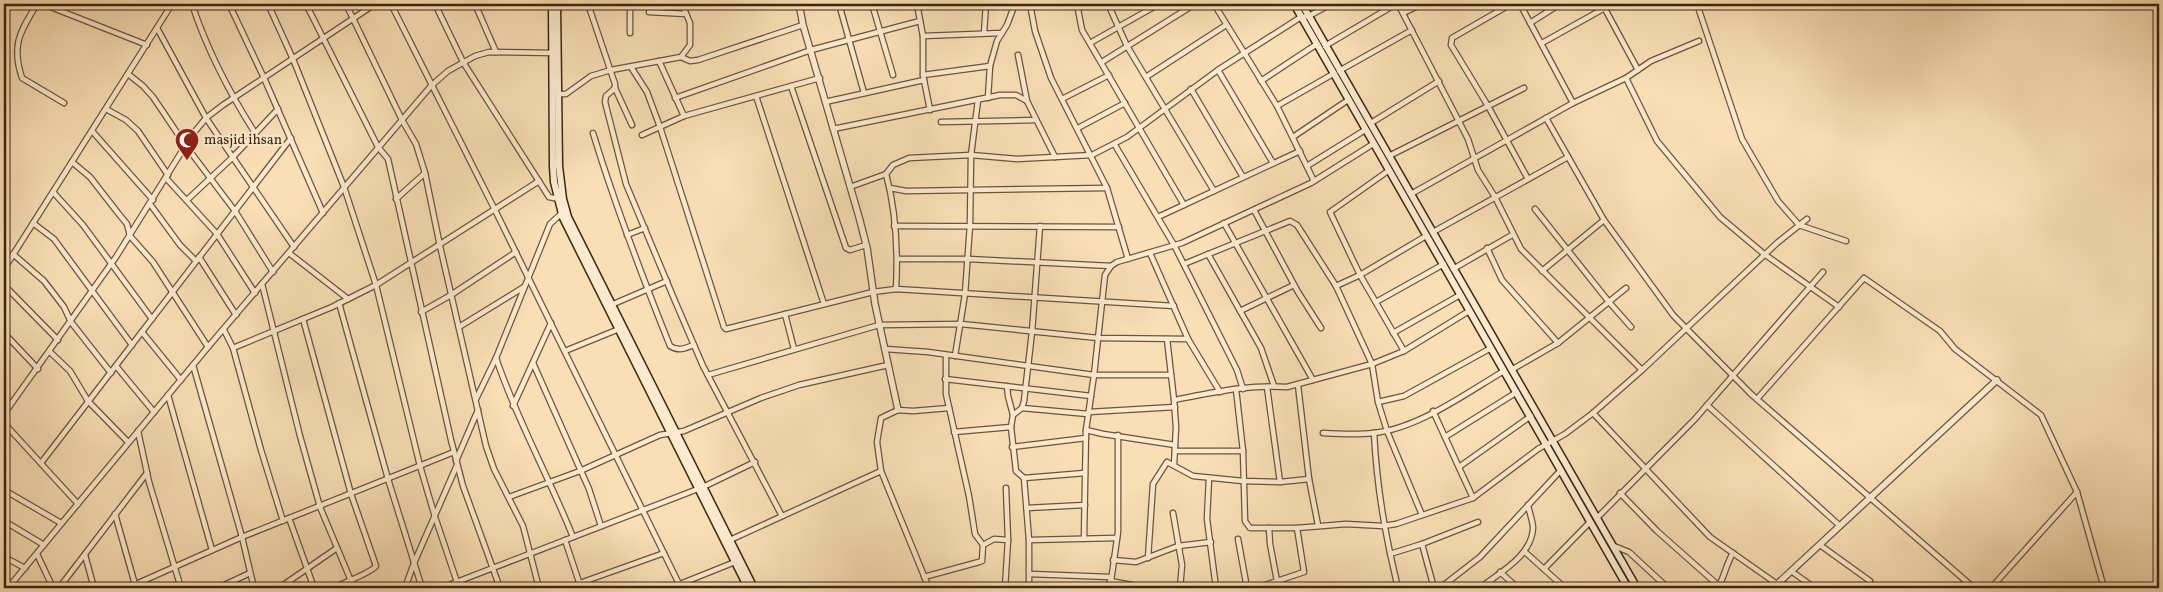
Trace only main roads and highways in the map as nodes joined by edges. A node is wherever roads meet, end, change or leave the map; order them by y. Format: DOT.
graph roads {
  1 [pos="1294,4"];
  2 [pos="1302,4"];
  3 [pos="554,5"];
  4 [pos="555,53"];
  5 [pos="1336,72"];
  6 [pos="560,199"];
  7 [pos="564,212"];
  8 [pos="621,329"];
  9 [pos="700,488"];
  10 [pos="748,588"];
  11 [pos="754,588"];
  12 [pos="1628,588"];
  13 [pos="1637,588"];
  1 -- 5 [label="main road"];
  2 -- 5 [label="main road"];
  3 -- 4 [label="main road"];
  4 -- 6 [label="main road"];
  4 -- 6 [label="main road"];
  5 -- 12 [label="main road"];
  5 -- 13 [label="main road"];
  6 -- 7 [label="main road"];
  7 -- 8 [label="main road"];
  7 -- 8 [label="main road"];
  8 -- 9 [label="main road"];
  9 -- 10 [label="main road"];
  9 -- 11 [label="main road"];
}
